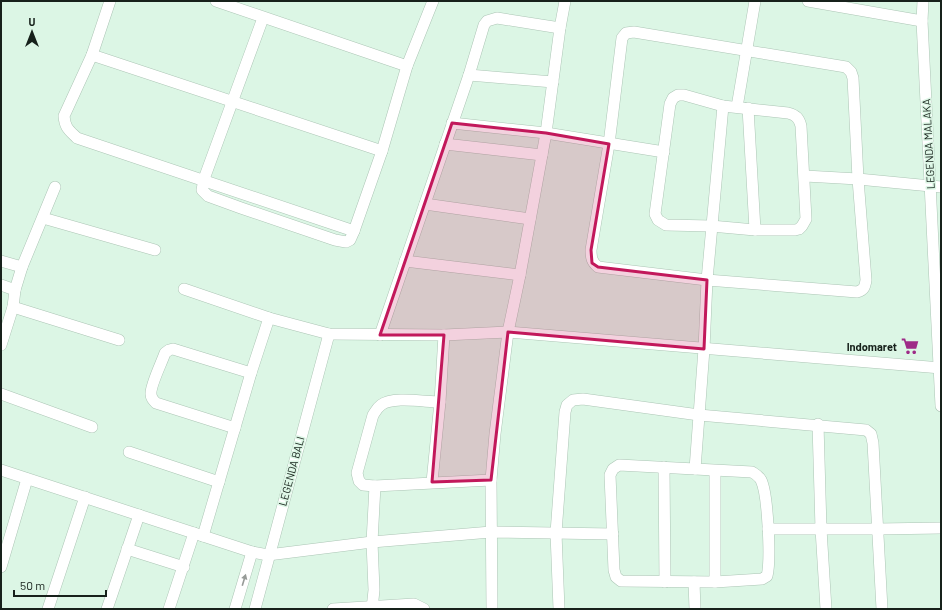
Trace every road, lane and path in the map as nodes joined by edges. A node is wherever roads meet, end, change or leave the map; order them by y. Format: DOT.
graph roads {
  1 [pos="110,1"];
  2 [pos="216,1"];
  3 [pos="432,1"];
  4 [pos="565,1"];
  5 [pos="755,1"];
  6 [pos="808,1"];
  7 [pos="923,1"];
  8 [pos="263,18"];
  9 [pos="922,21"];
  10 [pos="560,28"];
  11 [pos="747,51"];
  12 [pos="92,55"];
  13 [pos="407,66"];
  14 [pos="469,75"];
  15 [pos="553,82"];
  16 [pos="232,102"];
  17 [pos="723,106"];
  18 [pos="743,108"];
  19 [pos="452,123"];
  20 [pos="546,133"];
  21 [pos="445,144"];
  22 [pos="609,144"];
  23 [pos="382,151"];
  24 [pos="664,152"];
  25 [pos="542,155"];
  26 [pos="805,176"];
  27 [pos="204,179"];
  28 [pos="858,179"];
  29 [pos="936,187"];
  30 [pos="55,188"];
  31 [pos="425,204"];
  32 [pos="43,218"];
  33 [pos="530,220"];
  34 [pos="711,226"];
  35 [pos="755,230"];
  36 [pos="155,250"];
  37 [pos="1,261"];
  38 [pos="405,261"];
  39 [pos="22,267"];
  40 [pos="520,275"];
  41 [pos="707,280"];
  42 [pos="1,285"];
  43 [pos="184,289"];
  44 [pos="15,290"];
  45 [pos="13,307"];
  46 [pos="269,318"];
  47 [pos="508,332"];
  48 [pos="329,334"];
  49 [pos="380,335"];
  50 [pos="444,335"];
  51 [pos="119,340"];
  52 [pos="1,345"];
  53 [pos="704,349"];
  54 [pos="940,368"];
  55 [pos="251,374"];
  56 [pos="1,394"];
  57 [pos="440,402"];
  58 [pos="941,406"];
  59 [pos="699,415"];
  60 [pos="818,424"];
  61 [pos="92,427"];
  62 [pos="235,428"];
  63 [pos="129,452"];
  64 [pos="664,467"];
  65 [pos="695,469"];
  66 [pos="1,470"];
  67 [pos="715,471"];
  68 [pos="27,478"];
  69 [pos="491,480"];
  70 [pos="219,482"];
  71 [pos="432,482"];
  72 [pos="375,486"];
  73 [pos="85,497"];
  74 [pos="139,515"];
  75 [pos="941,528"];
  76 [pos="768,529"];
  77 [pos="821,529"];
  78 [pos="878,529"];
  79 [pos="491,532"];
  80 [pos="556,532"];
  81 [pos="199,534"];
  82 [pos="613,534"];
  83 [pos="372,542"];
  84 [pos="127,549"];
  85 [pos="252,552"];
  86 [pos="268,555"];
  87 [pos="184,566"];
  88 [pos="1,567"];
  89 [pos="665,582"];
  90 [pos="694,582"];
  91 [pos="715,582"];
  92 [pos="372,608"];
  93 [pos="48,609"];
  94 [pos="107,609"];
  95 [pos="170,609"];
  96 [pos="235,609"];
  97 [pos="255,609"];
  98 [pos="333,609"];
  99 [pos="424,609"];
  100 [pos="492,609"];
  101 [pos="559,609"];
  102 [pos="695,609"];
  103 [pos="826,609"];
  104 [pos="882,609"];
  1 -- 12 [label="street"];
  2 -- 8 [label="street"];
  3 -- 13 [label="street"];
  4 -- 10 [label="street"];
  5 -- 11 [label="street"];
  6 -- 9 [label="street"];
  7 -- 9 [label="street, LEGENDA MALAKA"];
  8 -- 13 [label="street"];
  8 -- 16 [label="street"];
  9 -- 29 [label="street, LEGENDA MALAKA"];
  10 -- 14 [label="street"];
  10 -- 15 [label="street"];
  11 -- 18 [label="street"];
  11 -- 22 [label="street"];
  11 -- 28 [label="street"];
  12 -- 16 [label="street"];
  12 -- 27 [label="street"];
  13 -- 23 [label="street"];
  14 -- 15 [label="street"];
  14 -- 19 [label="street"];
  15 -- 20 [label="street"];
  16 -- 23 [label="street"];
  16 -- 27 [label="street"];
  17 -- 18 [label="street"];
  17 -- 24 [label="street"];
  17 -- 34 [label="street"];
  18 -- 26 [label="street"];
  18 -- 35 [label="street"];
  19 -- 20 [label="street"];
  19 -- 21 [label="street"];
  20 -- 22 [label="street"];
  20 -- 25 [label="street"];
  21 -- 25 [label="street"];
  21 -- 31 [label="street"];
  22 -- 24 [label="street"];
  22 -- 41 [label="street"];
  23 -- 27 [label="street"];
  24 -- 34 [label="street"];
  25 -- 33 [label="street"];
  26 -- 28 [label="street"];
  26 -- 35 [label="street"];
  28 -- 29 [label="street"];
  28 -- 41 [label="street"];
  29 -- 54 [label="street, LEGENDA MALAKA"];
  30 -- 32 [label="street"];
  31 -- 33 [label="street"];
  31 -- 38 [label="street"];
  32 -- 36 [label="street"];
  32 -- 39 [label="street"];
  33 -- 40 [label="street"];
  34 -- 35 [label="street"];
  34 -- 41 [label="street"];
  37 -- 39 [label="street"];
  38 -- 40 [label="street"];
  38 -- 49 [label="street"];
  39 -- 44 [label="street"];
  40 -- 47 [label="street"];
  41 -- 53 [label="street"];
  42 -- 44 [label="street"];
  43 -- 46 [label="street"];
  44 -- 45 [label="street"];
  45 -- 51 [label="street"];
  45 -- 52 [label="street"];
  46 -- 48 [label="street"];
  46 -- 55 [label="street"];
  47 -- 50 [label="street"];
  47 -- 53 [label="street"];
  47 -- 69 [label="street"];
  48 -- 49 [label="street"];
  48 -- 86 [label="street, LEGENDA BALI"];
  49 -- 50 [label="street"];
  50 -- 57 [label="street"];
  53 -- 54 [label="street"];
  53 -- 59 [label="street"];
  54 -- 58 [label="street, LEGENDA MALAKA"];
  55 -- 62 [label="street"];
  55 -- 62 [label="street"];
  56 -- 61 [label="street"];
  57 -- 71 [label="street"];
  57 -- 72 [label="street"];
  59 -- 60 [label="street"];
  59 -- 65 [label="street"];
  59 -- 80 [label="street"];
  60 -- 77 [label="street"];
  60 -- 78 [label="street"];
  62 -- 70 [label="street"];
  63 -- 70 [label="street"];
  64 -- 65 [label="street"];
  64 -- 82 [label="street"];
  64 -- 89 [label="street"];
  65 -- 67 [label="street"];
  66 -- 68 [label="street"];
  67 -- 76 [label="street"];
  67 -- 91 [label="street"];
  68 -- 73 [label="street"];
  68 -- 88 [label="street"];
  69 -- 71 [label="street"];
  69 -- 79 [label="street"];
  70 -- 81 [label="street"];
  71 -- 72 [label="street"];
  72 -- 83 [label="street"];
  73 -- 74 [label="street"];
  73 -- 93 [label="street"];
  74 -- 81 [label="street"];
  74 -- 84 [label="street"];
  75 -- 78 [label="street"];
  76 -- 77 [label="street"];
  76 -- 91 [label="street"];
  77 -- 78 [label="street"];
  77 -- 103 [label="street"];
  78 -- 104 [label="street"];
  79 -- 80 [label="street"];
  79 -- 83 [label="street"];
  79 -- 100 [label="street"];
  80 -- 82 [label="street"];
  80 -- 101 [label="street"];
  81 -- 85 [label="street"];
  81 -- 87 [label="street"];
  82 -- 89 [label="street"];
  83 -- 86 [label="street"];
  83 -- 92 [label="street"];
  84 -- 87 [label="street"];
  84 -- 94 [label="street"];
  85 -- 86 [label="street"];
  96 -- 85 [label="street, one-way"];
  86 -- 97 [label="street, LEGENDA BALI"];
  87 -- 95 [label="street"];
  89 -- 90 [label="street"];
  90 -- 91 [label="street"];
  90 -- 102 [label="street"];
  92 -- 98 [label="street"];
  92 -- 99 [label="street"];
}
